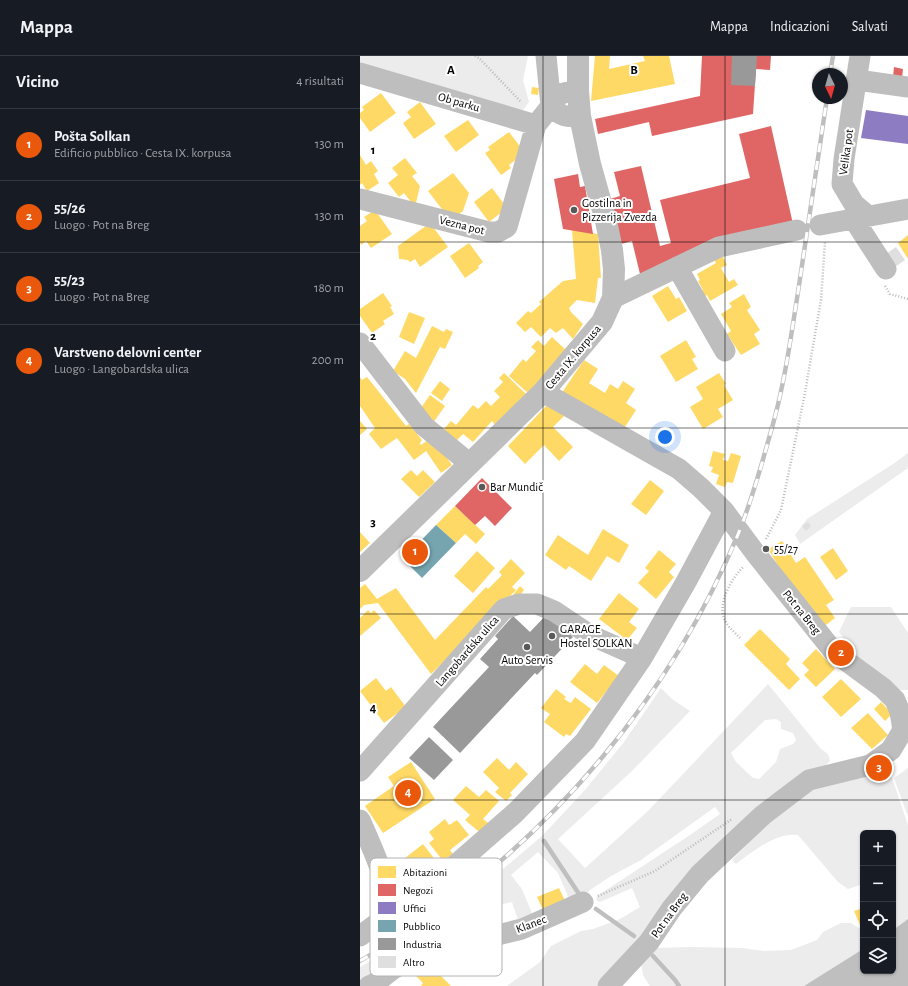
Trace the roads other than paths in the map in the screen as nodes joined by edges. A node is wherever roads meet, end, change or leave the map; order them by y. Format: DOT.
graph roads {
  1 [pos="546,56"];
  2 [pos="578,56"];
  3 [pos="860,56"];
  4 [pos="360,73"];
  5 [pos="857,80"];
  6 [pos="908,87"];
  7 [pos="578,91"];
  8 [pos="580,116"];
  9 [pos="542,117"];
  10 [pos="360,199"];
  11 [pos="908,209"];
  12 [pos="860,216"];
  13 [pos="824,224"];
  14 [pos="797,230"];
  15 [pos="677,267"];
  16 [pos="886,269"];
  17 [pos="613,298"];
  18 [pos="360,343"];
  19 [pos="725,351"];
  20 [pos="543,392"];
  21 [pos="469,463"];
  22 [pos="724,511"];
  23 [pos="362,568"];
  24 [pos="642,658"];
  25 [pos="360,771"];
  26 [pos="360,820"];
  27 [pos="374,858"];
  28 [pos="464,858"];
  29 [pos="583,902"];
  30 [pos="370,929"];
  31 [pos="502,934"];
  32 [pos="360,936"];
  33 [pos="384,976"];
  34 [pos="369,986"];
  35 [pos="608,986"];
  1 -- 9 [label="street"];
  2 -- 7 [label="main road, Cesta IX. korpusa"];
  3 -- 5 [label="street, Velika pot"];
  4 -- 9 [label="street, Ob parku"];
  5 -- 6 [label="street"];
  5 -- 12 [label="street, Velika pot"];
  7 -- 8 [label="main road, Cesta IX. korpusa"];
  7 -- 9 [label="street"];
  8 -- 9 [label="street, Ob parku"];
  8 -- 17 [label="main road, Cesta IX. korpusa"];
  9 -- 10 [label="street, Vezna pot"];
  11 -- 12 [label="street"];
  12 -- 13 [label="street"];
  12 -- 16 [label="street, Velika pot"];
  14 -- 15 [label="street"];
  15 -- 17 [label="street"];
  15 -- 19 [label="street"];
  17 -- 20 [label="main road, Cesta IX. korpusa"];
  18 -- 21 [label="street"];
  20 -- 21 [label="main road, Cesta IX. korpusa"];
  20 -- 22 [label="street, Pot na Breg"];
  21 -- 23 [label="main road, Cesta IX. korpusa"];
  22 -- 24 [label="street"];
  22 -- 35 [label="street, Pot na Breg"];
  24 -- 25 [label="street, Langobardska ulica"];
  24 -- 28 [label="street"];
  26 -- 27 [label="street"];
  29 -- 31 [label="street, Klanec"];
  30 -- 32 [label="street"];
  33 -- 34 [label="street, Klanec"];
}
